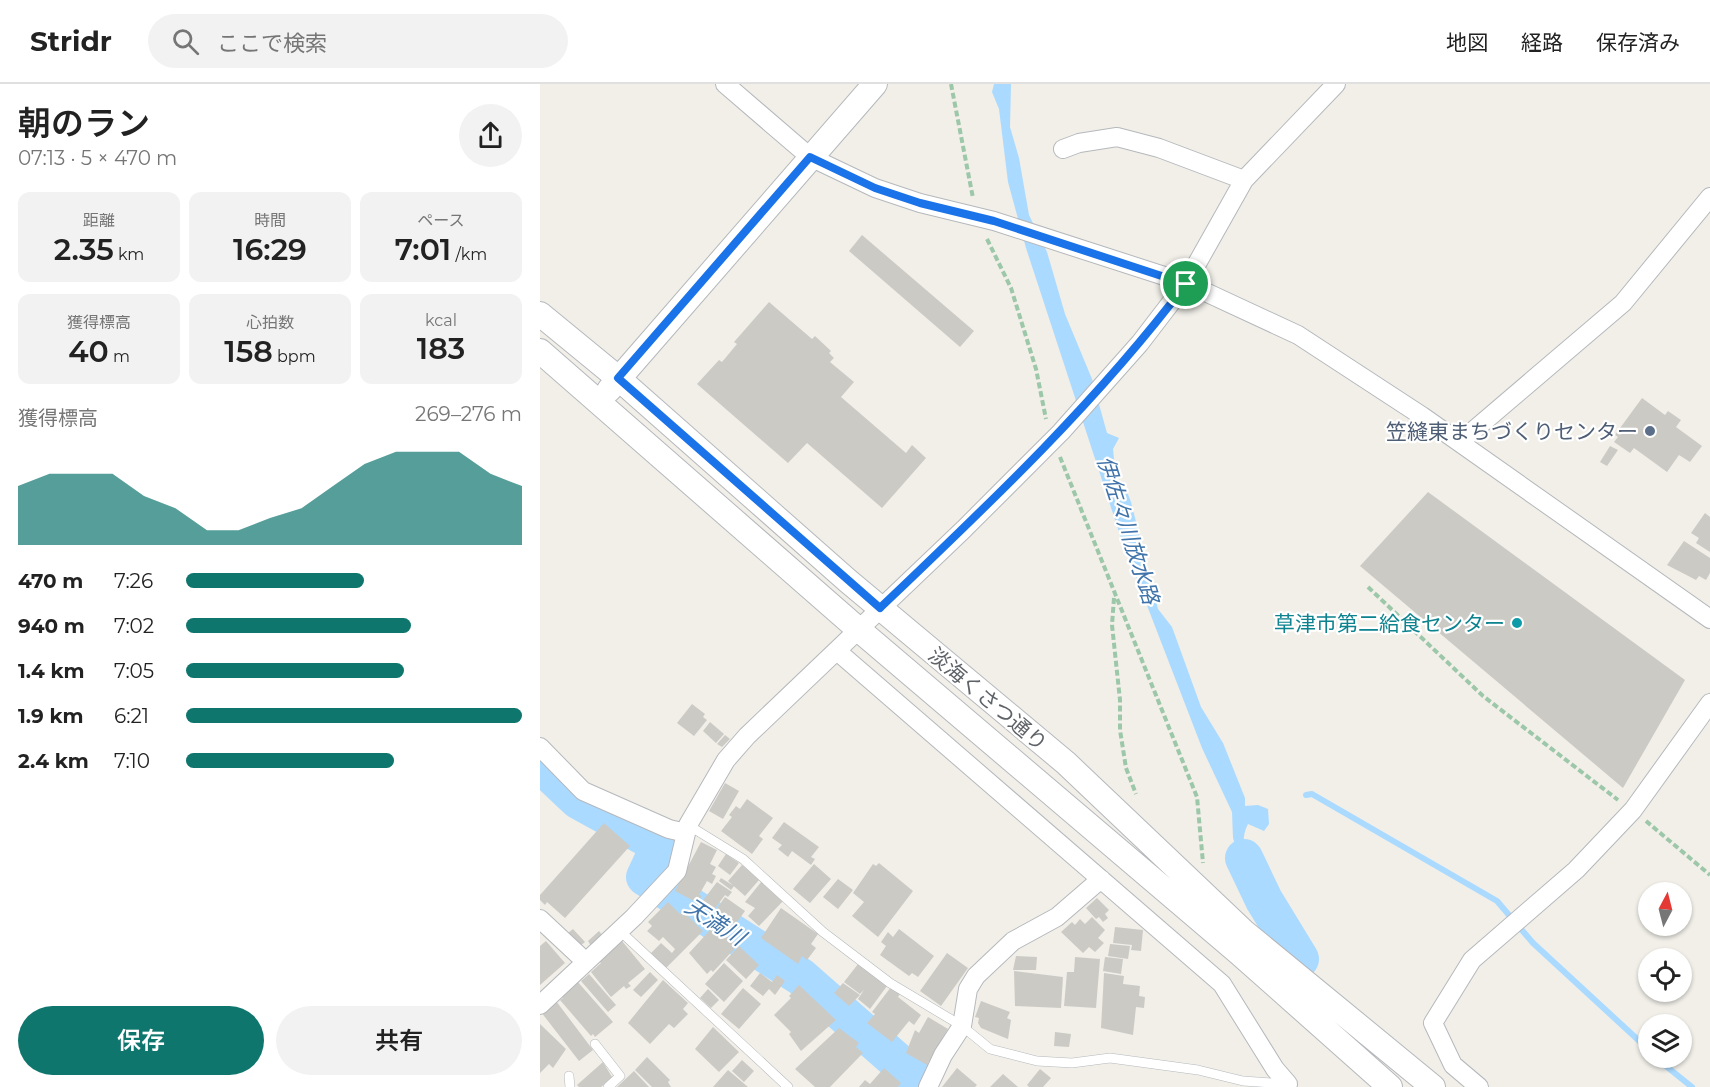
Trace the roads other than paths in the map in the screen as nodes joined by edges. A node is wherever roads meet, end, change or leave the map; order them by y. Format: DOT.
graph roads {
  1 [pos="725,84"];
  2 [pos="874,84"];
  3 [pos="1336,84"];
  4 [pos="1063,149"];
  5 [pos="810,157"];
  6 [pos="1244,180"];
  7 [pos="1710,197"];
  8 [pos="1186,284"];
  9 [pos="540,314"];
  10 [pos="540,351"];
  11 [pos="618,378"];
  12 [pos="599,402"];
  13 [pos="1460,442"];
  14 [pos="880,608"];
  15 [pos="1710,620"];
  16 [pos="858,629"];
  17 [pos="837,651"];
  18 [pos="1710,703"];
  19 [pos="540,747"];
  20 [pos="687,829"];
  21 [pos="1101,879"];
  22 [pos="540,919"];
  23 [pos="620,931"];
  24 [pos="586,962"];
  25 [pos="540,1005"];
  26 [pos="962,1026"];
  27 [pos="595,1044"];
  28 [pos="569,1076"];
  29 [pos="1288,1084"];
  30 [pos="570,1087"];
  31 [pos="608,1087"];
  32 [pos="788,1087"];
  33 [pos="928,1087"];
  34 [pos="1390,1087"];
  35 [pos="1433,1087"];
  36 [pos="1479,1087"];
  1 -- 5 [label="street"];
  2 -- 5 [label="street"];
  3 -- 6 [label="street"];
  4 -- 6 [label="street"];
  5 -- 8 [label="street"];
  5 -- 11 [label="street"];
  6 -- 8 [label="street"];
  7 -- 13 [label="street"];
  8 -- 13 [label="street"];
  8 -- 14 [label="street"];
  9 -- 11 [label="street, 淡海くさつ通り"];
  10 -- 12 [label="street, 淡海くさつ通り"];
  11 -- 12 [label="street"];
  11 -- 14 [label="street, 淡海くさつ通り"];
  12 -- 16 [label="street, 淡海くさつ通り"];
  13 -- 15 [label="street"];
  14 -- 16 [label="street"];
  14 -- 35 [label="street, 淡海くさつ通り"];
  16 -- 17 [label="street"];
  16 -- 34 [label="street, 淡海くさつ通り"];
  17 -- 20 [label="street"];
  17 -- 21 [label="street"];
  18 -- 36 [label="street"];
  19 -- 20 [label="street"];
  20 -- 23 [label="street"];
  20 -- 26 [label="lane"];
  21 -- 26 [label="street"];
  21 -- 29 [label="street"];
  22 -- 24 [label="street"];
  23 -- 24 [label="street"];
  23 -- 32 [label="lane"];
  24 -- 25 [label="street"];
  26 -- 29 [label="lane"];
  26 -- 33 [label="street"];
  27 -- 31 [label="lane"];
  28 -- 30 [label="lane"];
}
